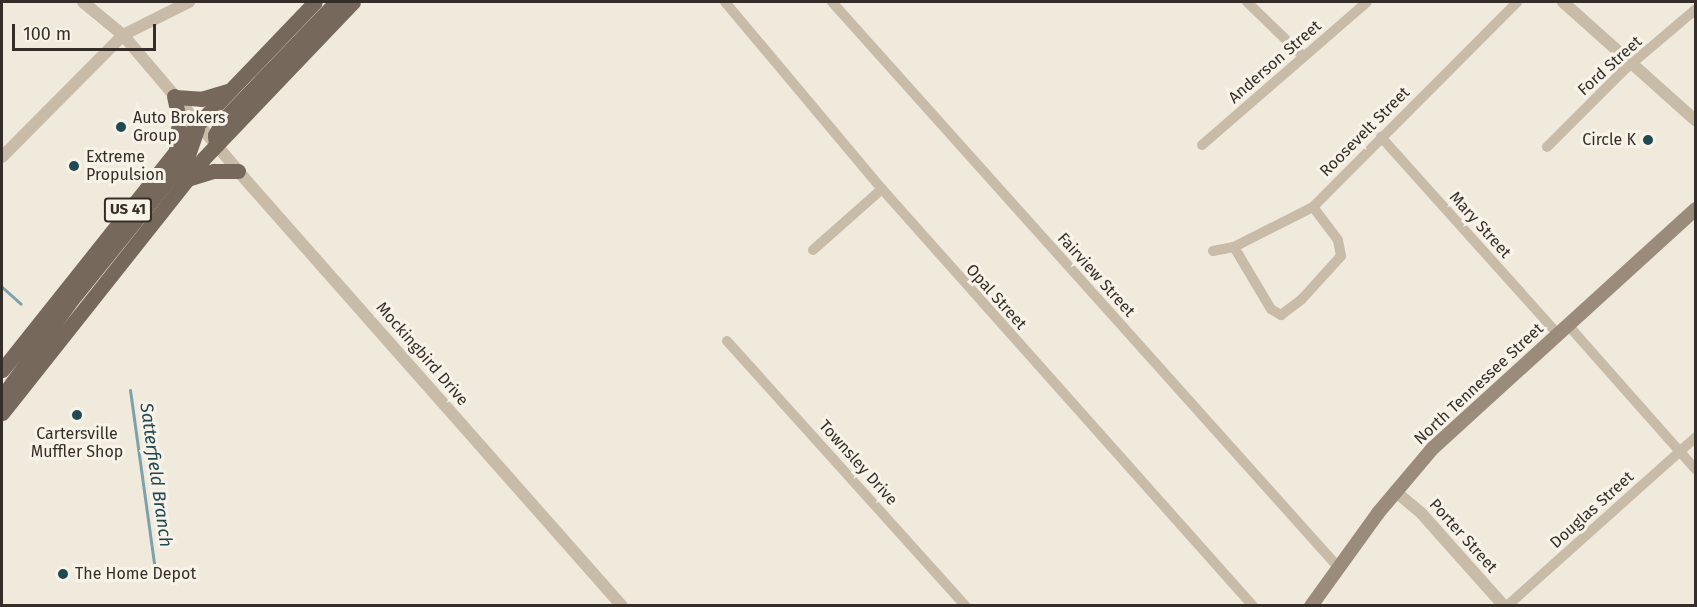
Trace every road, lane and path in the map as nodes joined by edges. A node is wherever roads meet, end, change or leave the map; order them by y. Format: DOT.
graph roads {
  1 [pos="83,2"];
  2 [pos="189,2"];
  3 [pos="315,2"];
  4 [pos="336,2"];
  5 [pos="353,2"];
  6 [pos="725,2"];
  7 [pos="832,2"];
  8 [pos="1246,2"];
  9 [pos="1367,2"];
  10 [pos="1517,2"];
  11 [pos="1563,2"];
  12 [pos="1695,9"];
  13 [pos="123,35"];
  14 [pos="1304,57"];
  15 [pos="1633,64"];
  16 [pos="229,90"];
  17 [pos="174,96"];
  18 [pos="1695,121"];
  19 [pos="197,125"];
  20 [pos="1381,137"];
  21 [pos="216,145"];
  22 [pos="1202,145"];
  23 [pos="1547,147"];
  24 [pos="175,152"];
  25 [pos="2,157"];
  26 [pos="238,171"];
  27 [pos="187,179"];
  28 [pos="882,189"];
  29 [pos="1313,207"];
  30 [pos="1695,209"];
  31 [pos="1234,247"];
  32 [pos="813,250"];
  33 [pos="1213,251"];
  34 [pos="1562,328"];
  35 [pos="727,340"];
  36 [pos="2,370"];
  37 [pos="2,397"];
  38 [pos="2,413"];
  39 [pos="1695,437"];
  40 [pos="1679,452"];
  41 [pos="1695,470"];
  42 [pos="1395,491"];
  43 [pos="1338,567"];
  44 [pos="618,604"];
  45 [pos="966,606"];
  46 [pos="1252,606"];
  47 [pos="1311,606"];
  48 [pos="1506,606"];
  1 -- 13 [label="street, Mockingbird Drive"];
  2 -- 13 [label="street"];
  3 -- 16 [label="main road, US 41"];
  4 -- 21 [label="main road"];
  5 -- 21 [label="main road, US 41"];
  6 -- 28 [label="street, Opal Street"];
  7 -- 43 [label="street, Fairview Street"];
  8 -- 14 [label="street"];
  9 -- 14 [label="street, Anderson Street"];
  10 -- 20 [label="street, Roosevelt Street"];
  11 -- 15 [label="street"];
  12 -- 15 [label="street, Ford Street"];
  13 -- 17 [label="street, Mockingbird Drive"];
  13 -- 25 [label="street"];
  14 -- 22 [label="street, Anderson Street"];
  15 -- 18 [label="street"];
  15 -- 23 [label="street, Ford Street"];
  16 -- 17 [label="main road"];
  16 -- 19 [label="main road, US 41"];
  17 -- 19 [label="street, Mockingbird Drive"];
  17 -- 24 [label="main road"];
  19 -- 21 [label="street, Mockingbird Drive"];
  19 -- 24 [label="main road, US 41"];
  19 -- 37 [label="main road"];
  20 -- 29 [label="street, Roosevelt Street"];
  20 -- 34 [label="street, Mary Street"];
  21 -- 26 [label="street, Mockingbird Drive"];
  21 -- 27 [label="main road, US 41"];
  24 -- 36 [label="main road, US 41"];
  26 -- 27 [label="main road"];
  26 -- 44 [label="street, Mockingbird Drive"];
  27 -- 38 [label="main road, US 41"];
  28 -- 32 [label="street"];
  28 -- 46 [label="street, Opal Street"];
  29 -- 31 [label="street, Roosevelt Street"];
  29 -- 31 [label="street"];
  30 -- 34 [label="main road, North Tennessee Street"];
  31 -- 33 [label="street, Roosevelt Street"];
  34 -- 40 [label="street, Mary Street"];
  34 -- 42 [label="main road, North Tennessee Street"];
  35 -- 45 [label="street, Townsley Drive"];
  39 -- 40 [label="street, Douglas Street"];
  40 -- 41 [label="street, Mary Street"];
  40 -- 48 [label="street, Douglas Street"];
  42 -- 43 [label="main road, North Tennessee Street"];
  42 -- 48 [label="street, Porter Street"];
  43 -- 47 [label="main road, North Tennessee Street"];
}
